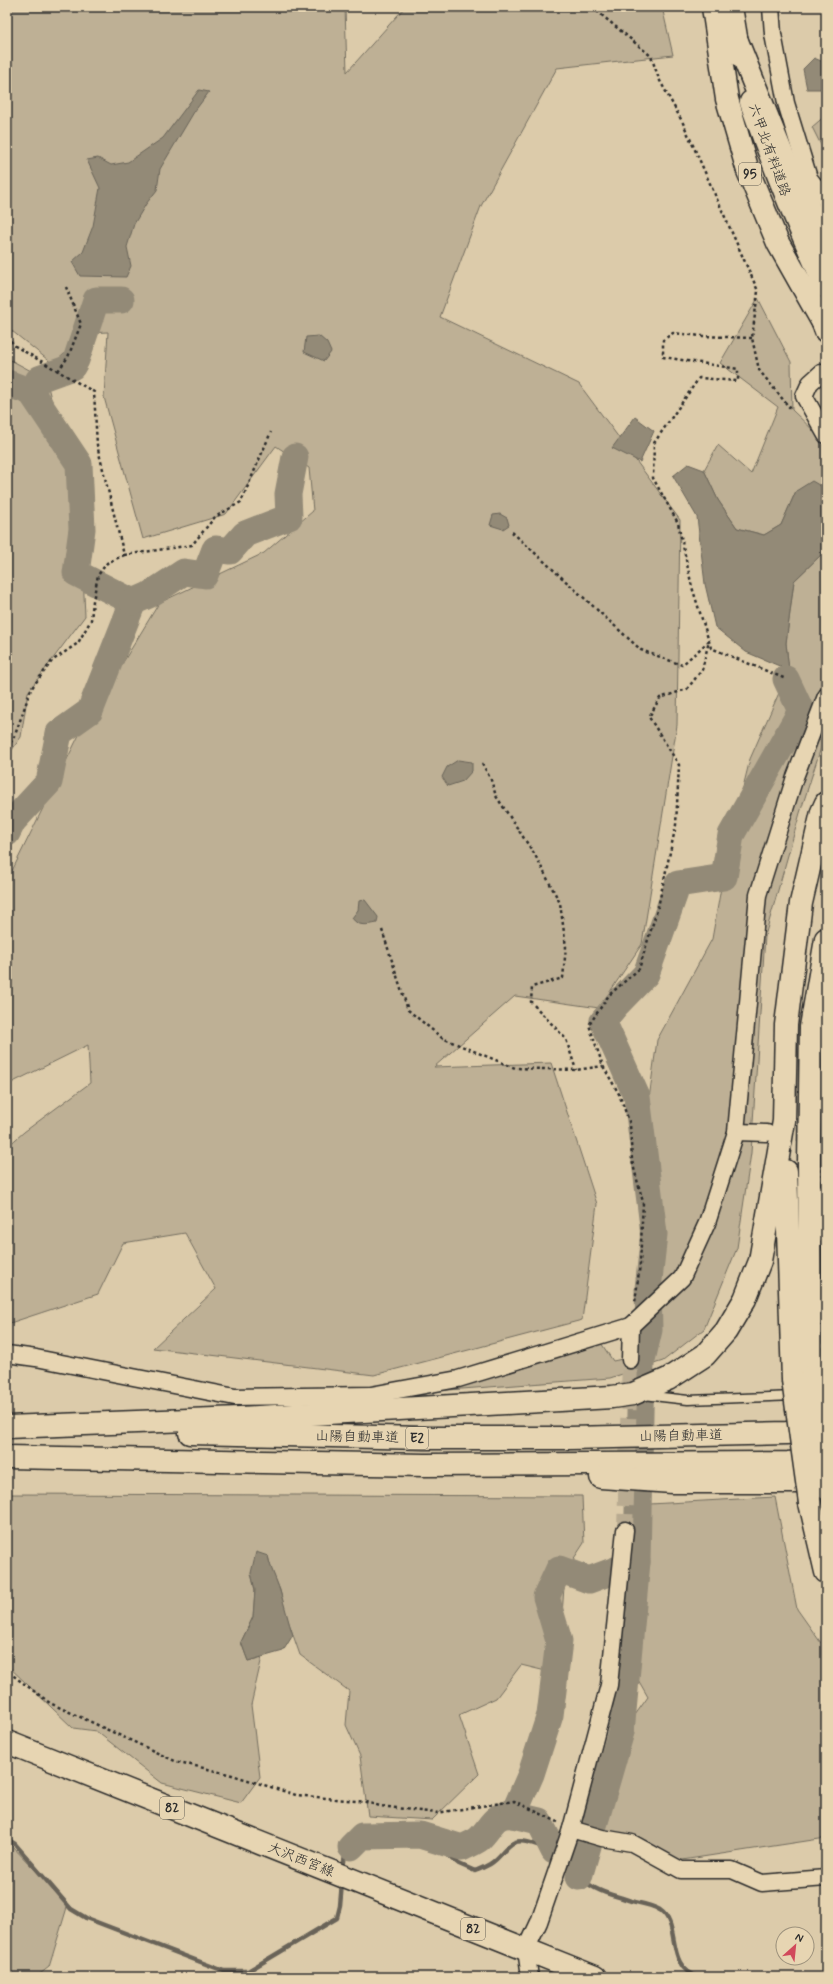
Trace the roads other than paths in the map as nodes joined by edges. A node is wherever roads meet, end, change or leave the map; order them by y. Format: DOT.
graph roads {
  1 [pos="713,7"];
  2 [pos="731,7"];
  3 [pos="771,7"];
  4 [pos="735,36"];
  5 [pos="826,200"];
  6 [pos="826,241"];
  7 [pos="826,287"];
  8 [pos="825,327"];
  9 [pos="821,373"];
  10 [pos="826,435"];
  11 [pos="826,696"];
  12 [pos="826,803"];
  13 [pos="826,851"];
  14 [pos="801,903"];
  15 [pos="825,949"];
  16 [pos="776,1127"];
  17 [pos="736,1132"];
  18 [pos="809,1164"];
  19 [pos="826,1231"];
  20 [pos="632,1326"];
  21 [pos="7,1354"];
  22 [pos="630,1360"];
  23 [pos="802,1378"];
  24 [pos="634,1394"];
  25 [pos="826,1395"];
  26 [pos="7,1427"];
  27 [pos="7,1430"];
  28 [pos="826,1430"];
  29 [pos="7,1457"];
  30 [pos="826,1460"];
  31 [pos="425,1465"];
  32 [pos="826,1482"];
  33 [pos="826,1488"];
  34 [pos="625,1530"];
  35 [pos="826,1572"];
  36 [pos="7,1742"];
  37 [pos="571,1828"];
  38 [pos="826,1878"];
  39 [pos="526,1950"];
  40 [pos="530,1977"];
  41 [pos="594,1977"];
  1 -- 8 [label="main road, 六甲北有料道路 / 95"];
  2 -- 4 [label="main road, 六甲北有料道路 / 95"];
  3 -- 5 [label="street"];
  4 -- 6 [label="main road"];
  4 -- 7 [label="main road, 六甲北有料道路 / 95"];
  9 -- 10 [label="street"];
  11 -- 17 [label="street"];
  12 -- 14 [label="main road"];
  13 -- 14 [label="main road"];
  14 -- 16 [label="main road"];
  15 -- 18 [label="main road"];
  16 -- 17 [label="street"];
  16 -- 23 [label="main road"];
  16 -- 24 [label="main road"];
  17 -- 20 [label="street"];
  18 -- 19 [label="main road"];
  18 -- 23 [label="main road"];
  20 -- 21 [label="street"];
  20 -- 22 [label="street"];
  23 -- 33 [label="main road, bridge"];
  23 -- 35 [label="main road, bridge"];
  24 -- 25 [label="lane"];
  24 -- 26 [label="main road"];
  27 -- 28 [label="main road, 山陽自動車道 / E2"];
  29 -- 31 [label="main road, 山陽自動車道 / E2"];
  30 -- 31 [label="main road, 山陽自動車道 / E2"];
  31 -- 32 [label="main road"];
  34 -- 37 [label="street"];
  36 -- 39 [label="main road, 大沢西宮線 / 82"];
  37 -- 38 [label="street"];
  37 -- 39 [label="street"];
  39 -- 40 [label="street"];
  39 -- 41 [label="main road, 大沢西宮線 / 82"];
}
